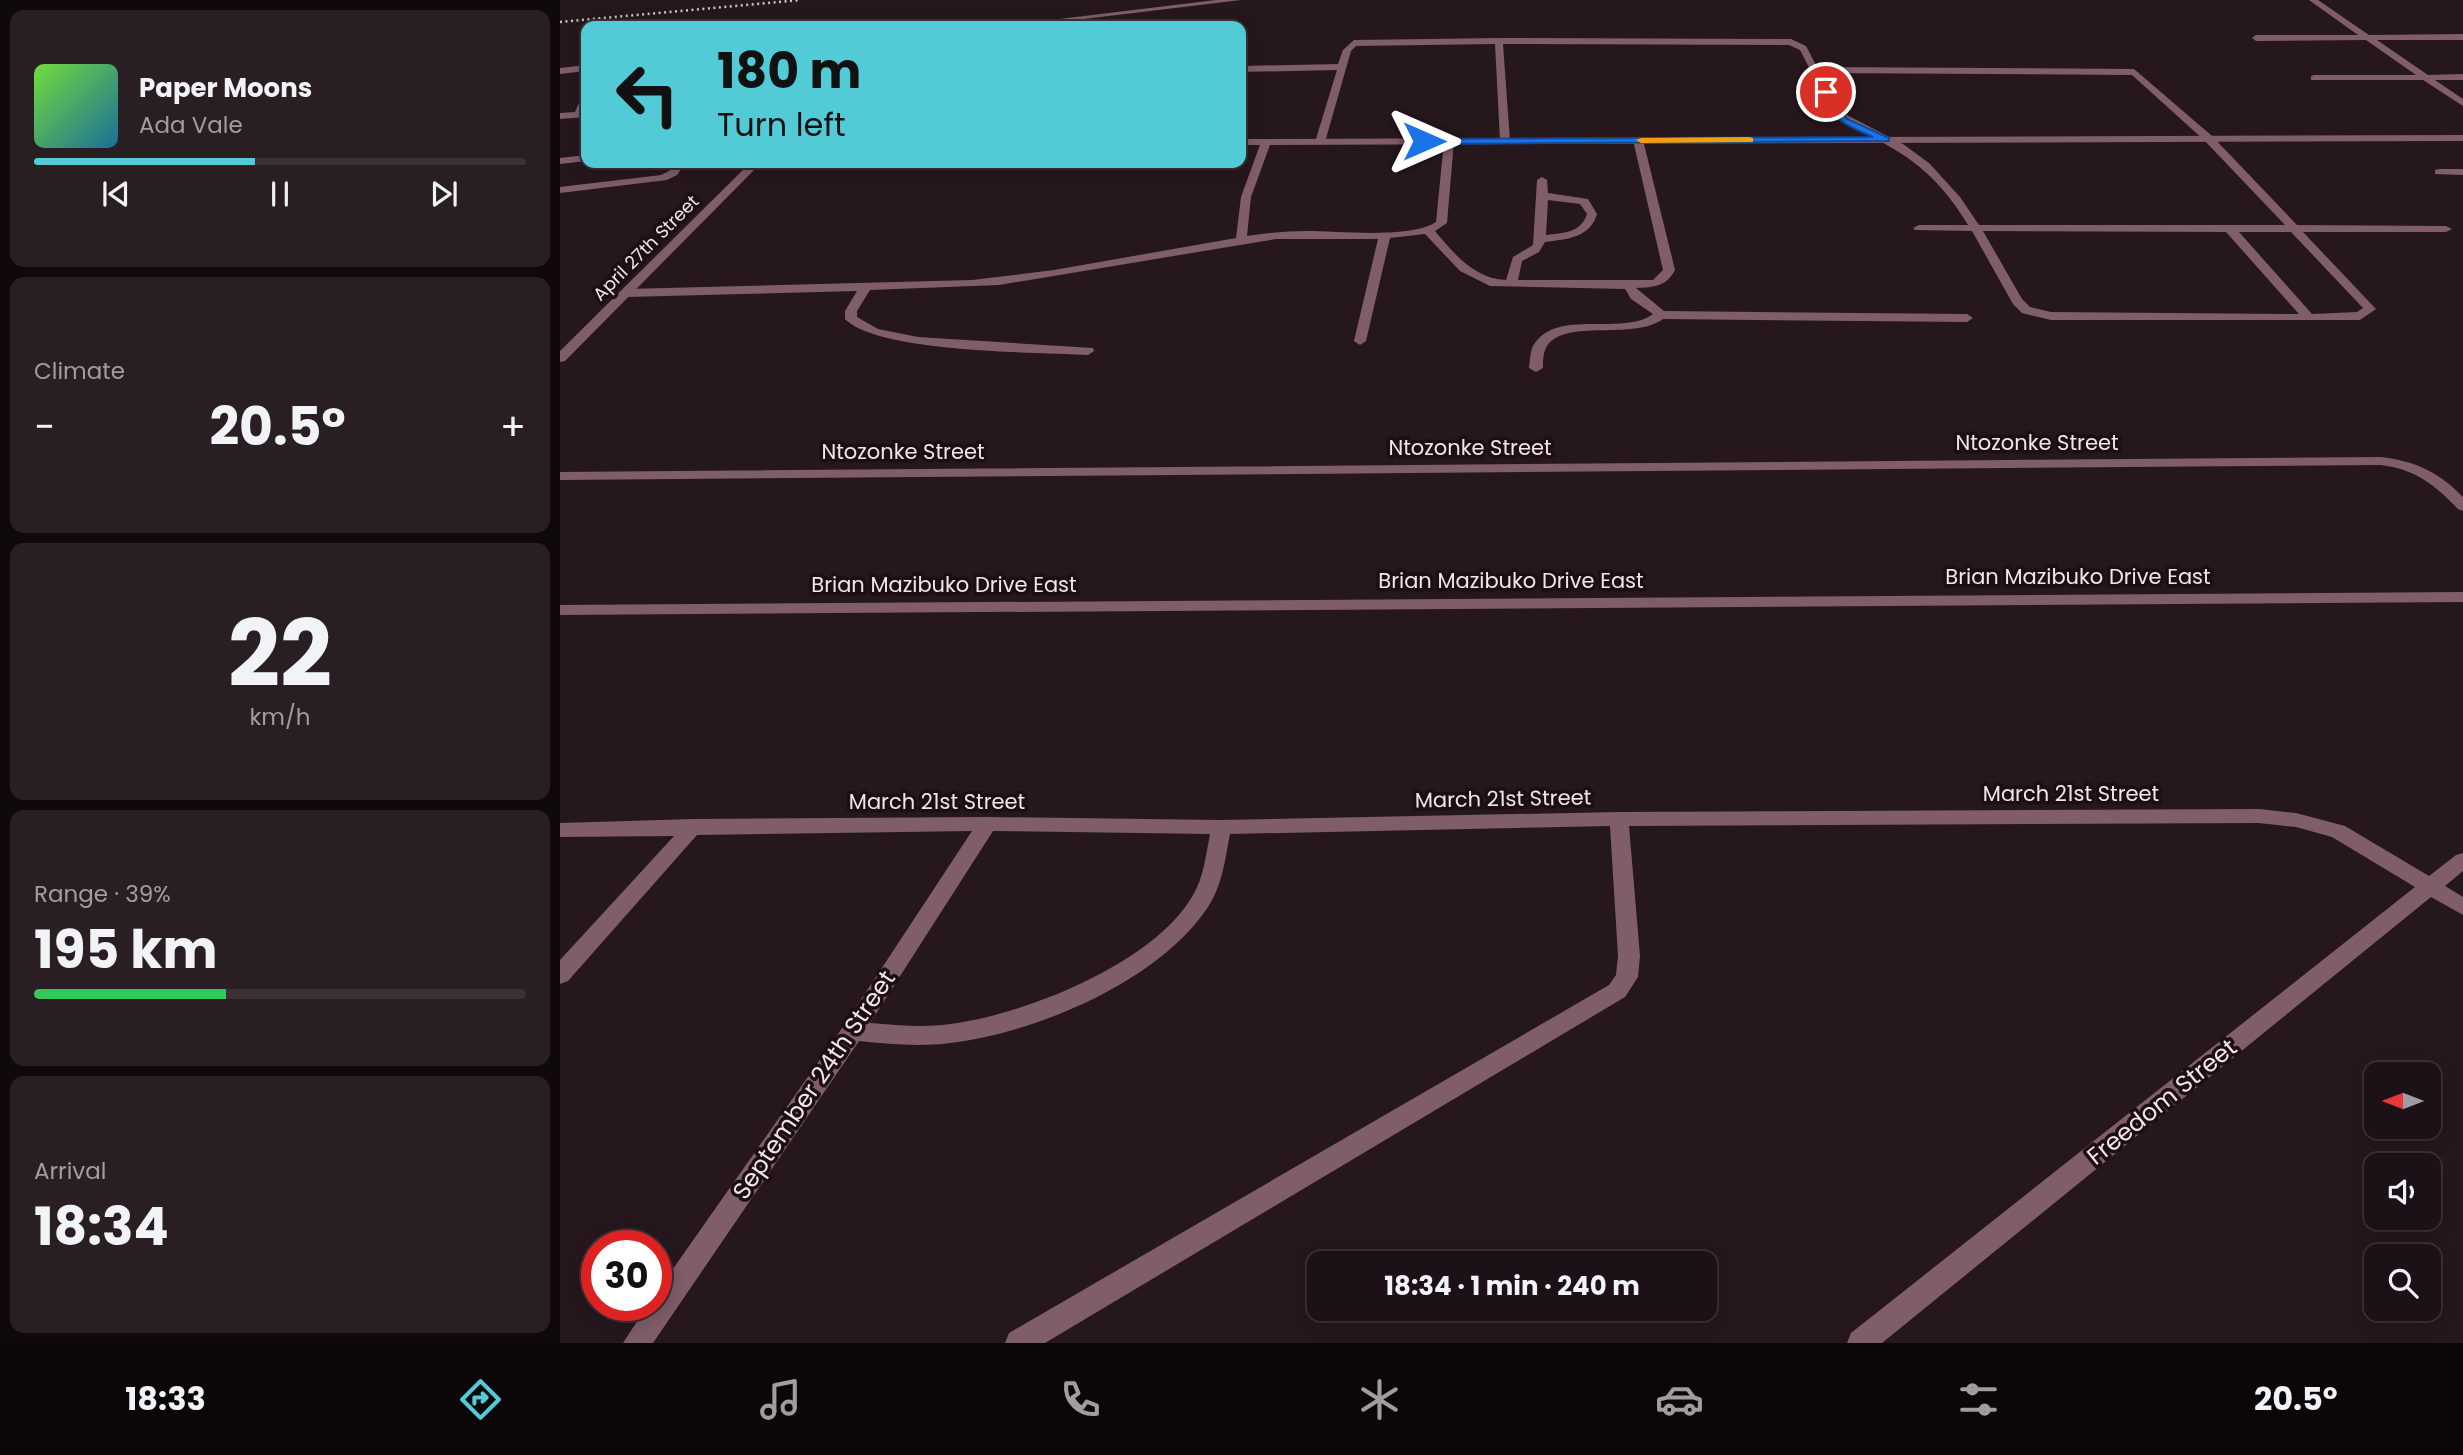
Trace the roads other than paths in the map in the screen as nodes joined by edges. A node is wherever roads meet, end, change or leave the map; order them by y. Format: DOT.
graph roads {
  1 [pos="1237,0"];
  2 [pos="2313,0"];
  3 [pos="1050,21"];
  4 [pos="2365,37"];
  5 [pos="2463,37"];
  6 [pos="2256,38"];
  7 [pos="1499,41"];
  8 [pos="1342,67"];
  9 [pos="581,69"];
  10 [pos="1246,69"];
  11 [pos="1814,70"];
  12 [pos="560,71"];
  13 [pos="2314,78"];
  14 [pos="2425,78"];
  15 [pos="2463,78"];
  16 [pos="2463,103"];
  17 [pos="581,114"];
  18 [pos="560,116"];
  19 [pos="2208,138"];
  20 [pos="2463,138"];
  21 [pos="1886,139"];
  22 [pos="1638,140"];
  23 [pos="1449,141"];
  24 [pos="1505,141"];
  25 [pos="1246,142"];
  26 [pos="1266,142"];
  27 [pos="1320,142"];
  28 [pos="581,159"];
  29 [pos="560,161"];
  30 [pos="676,168"];
  31 [pos="752,168"];
  32 [pos="2439,172"];
  33 [pos="2463,172"];
  34 [pos="1542,180"];
  35 [pos="560,190"];
  36 [pos="1543,196"];
  37 [pos="1974,227"];
  38 [pos="1919,228"];
  39 [pos="2229,228"];
  40 [pos="2294,228"];
  41 [pos="2446,229"];
  42 [pos="1429,231"];
  43 [pos="1385,234"];
  44 [pos="1540,239"];
  45 [pos="1241,240"];
  46 [pos="1511,284"];
  47 [pos="1629,285"];
  48 [pos="865,288"];
  49 [pos="626,293"];
  50 [pos="1660,315"];
  51 [pos="1967,318"];
  52 [pos="2309,318"];
  53 [pos="1360,341"];
  54 [pos="1088,351"];
  55 [pos="560,358"];
  56 [pos="1536,368"];
  57 [pos="560,476"];
  58 [pos="2463,506"];
  59 [pos="2463,597"];
  60 [pos="560,610"];
  61 [pos="1619,819"];
  62 [pos="986,824"];
  63 [pos="694,826"];
  64 [pos="1221,827"];
  65 [pos="560,830"];
  66 [pos="2463,860"];
  67 [pos="2430,887"];
  68 [pos="2463,907"];
  69 [pos="560,975"];
  70 [pos="853,1031"];
  71 [pos="636,1343"];
  72 [pos="1019,1343"];
  73 [pos="1861,1343"];
  1 -- 3 [label="street"];
  2 -- 4 [label="street"];
  4 -- 5 [label="street"];
  4 -- 6 [label="street"];
  4 -- 14 [label="street"];
  7 -- 8 [label="street"];
  7 -- 11 [label="street"];
  7 -- 24 [label="street"];
  8 -- 10 [label="street"];
  8 -- 27 [label="street"];
  9 -- 12 [label="street"];
  11 -- 19 [label="street"];
  11 -- 21 [label="street"];
  13 -- 14 [label="street"];
  14 -- 15 [label="street"];
  14 -- 16 [label="street"];
  17 -- 18 [label="street"];
  19 -- 20 [label="street"];
  19 -- 21 [label="street"];
  19 -- 40 [label="street"];
  21 -- 22 [label="street"];
  21 -- 37 [label="street"];
  22 -- 24 [label="street"];
  22 -- 47 [label="street"];
  23 -- 24 [label="street"];
  23 -- 27 [label="street"];
  23 -- 42 [label="street"];
  25 -- 26 [label="street"];
  26 -- 27 [label="street"];
  26 -- 45 [label="street"];
  28 -- 29 [label="street"];
  30 -- 35 [label="street"];
  31 -- 49 [label="street, April 27th Street"];
  32 -- 33 [label="street"];
  34 -- 36 [label="street"];
  36 -- 44 [label="street"];
  36 -- 44 [label="street"];
  37 -- 38 [label="street"];
  37 -- 39 [label="street"];
  37 -- 52 [label="street"];
  39 -- 40 [label="street"];
  39 -- 52 [label="street"];
  40 -- 41 [label="street"];
  40 -- 52 [label="street"];
  42 -- 43 [label="street"];
  42 -- 46 [label="street"];
  43 -- 45 [label="street"];
  43 -- 53 [label="street"];
  44 -- 46 [label="street"];
  45 -- 48 [label="street"];
  46 -- 47 [label="street"];
  47 -- 50 [label="street"];
  48 -- 49 [label="street"];
  48 -- 54 [label="street"];
  49 -- 55 [label="street, April 27th Street"];
  50 -- 51 [label="street"];
  50 -- 56 [label="street"];
  57 -- 58 [label="street, Ntozonke Street"];
  59 -- 60 [label="street, Brian Mazibuko Drive East"];
  61 -- 64 [label="street, March 21st Street"];
  61 -- 67 [label="street, March 21st Street"];
  61 -- 72 [label="street"];
  62 -- 63 [label="street, March 21st Street"];
  62 -- 64 [label="street, March 21st Street"];
  62 -- 70 [label="street, September 24th Street"];
  63 -- 65 [label="street, March 21st Street"];
  63 -- 69 [label="street"];
  64 -- 70 [label="street"];
  66 -- 67 [label="street, Freedom Street"];
  67 -- 68 [label="street, March 21st Street"];
  67 -- 73 [label="street, Freedom Street"];
  70 -- 71 [label="street, September 24th Street"];
}
